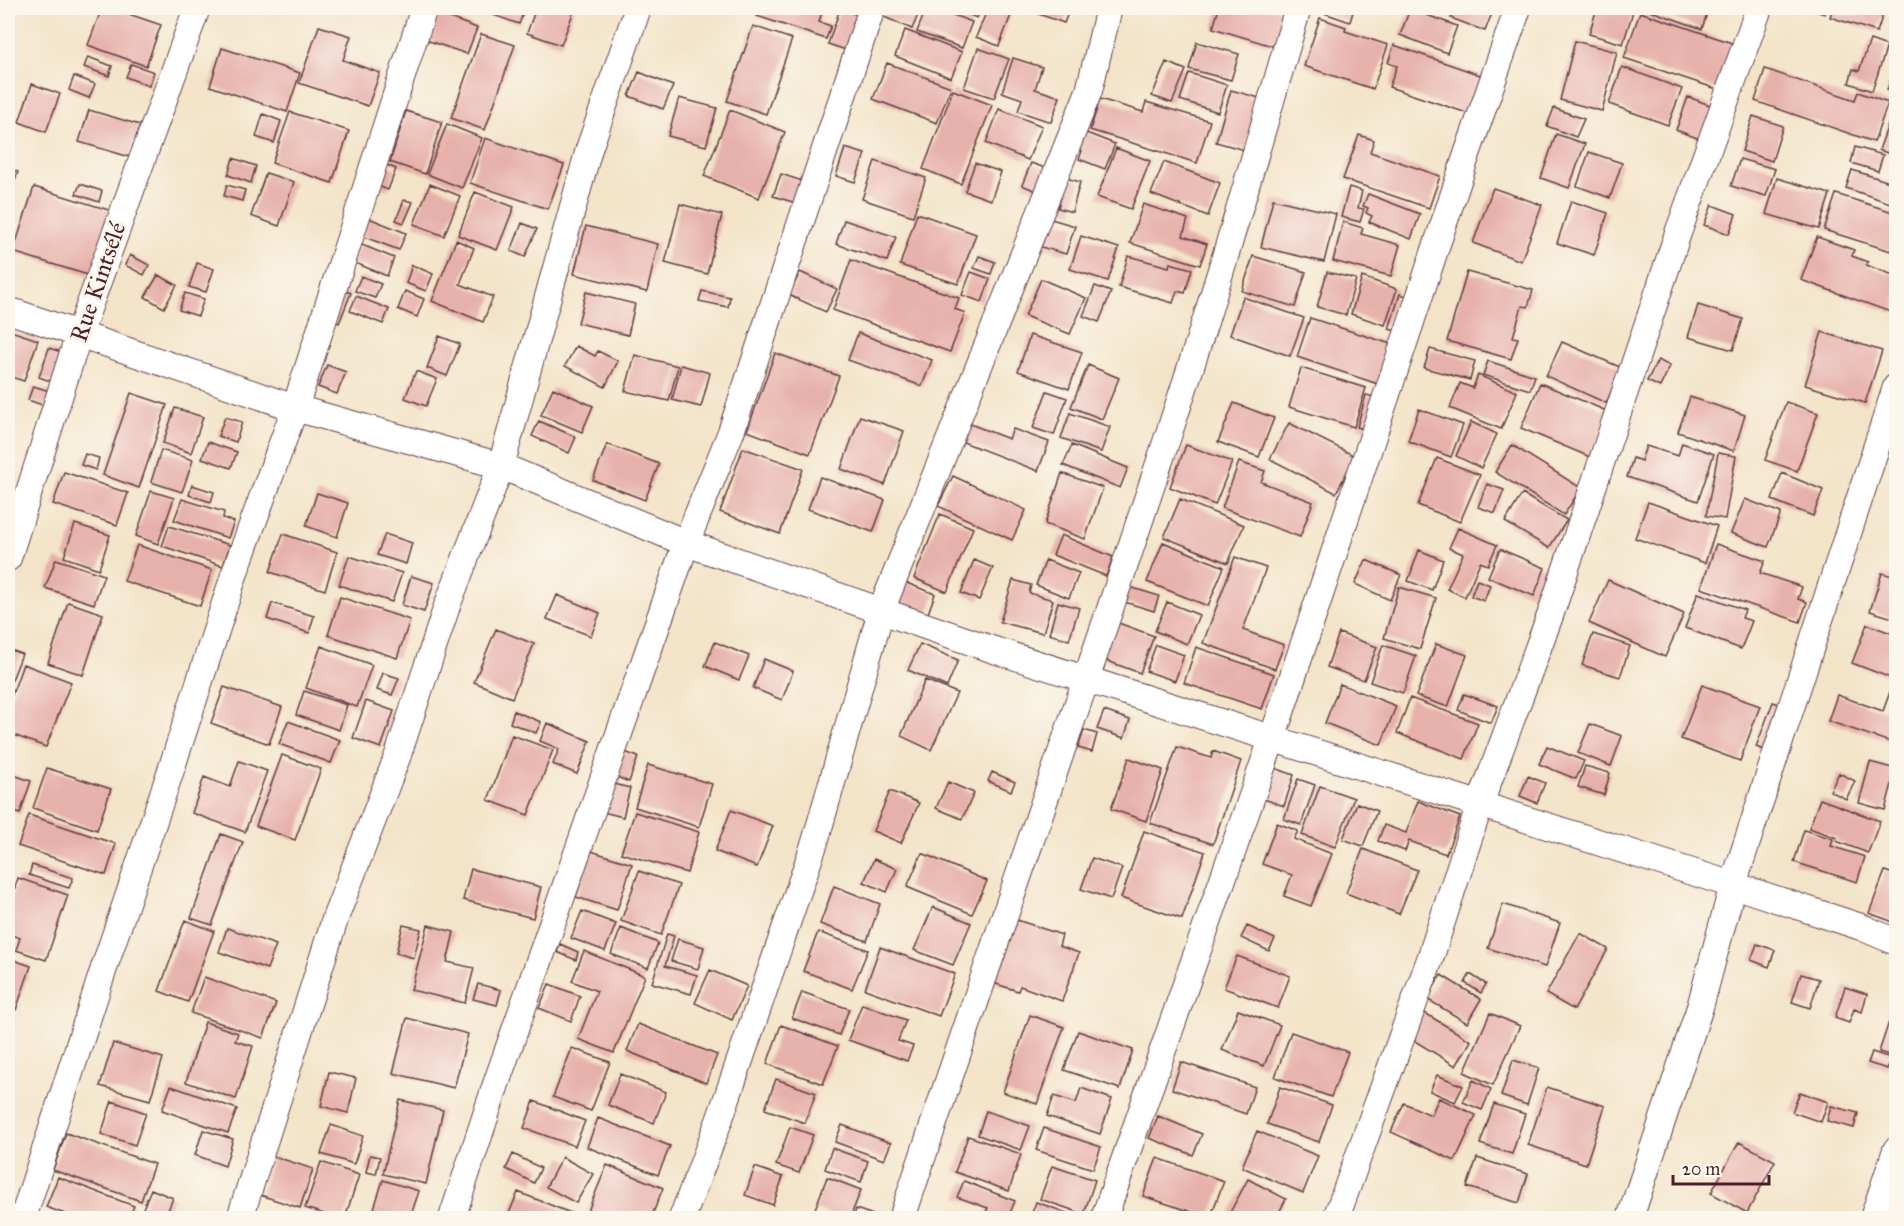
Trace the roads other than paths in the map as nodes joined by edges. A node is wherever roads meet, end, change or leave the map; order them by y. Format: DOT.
graph roads {
  1 [pos="197,8"];
  2 [pos="424,8"];
  3 [pos="638,8"];
  4 [pos="872,8"];
  5 [pos="1108,8"];
  6 [pos="1298,8"];
  7 [pos="1518,8"];
  8 [pos="1759,8"];
  9 [pos="8,310"];
  10 [pos="79,334"];
  11 [pos="1896,387"];
  12 [pos="295,408"];
  13 [pos="501,466"];
  14 [pos="686,543"];
  15 [pos="8,558"];
  16 [pos="880,611"];
  17 [pos="1085,678"];
  18 [pos="1272,739"];
  19 [pos="1480,804"];
  20 [pos="1733,885"];
  21 [pos="1896,942"];
  22 [pos="1896,1150"];
  23 [pos="23,1218"];
  24 [pos="240,1218"];
  25 [pos="453,1218"];
  26 [pos="682,1218"];
  27 [pos="902,1218"];
  28 [pos="1104,1218"];
  29 [pos="1336,1218"];
  30 [pos="1630,1218"];
  31 [pos="1873,1218"];
  1 -- 10 [label="street, Rue Kintsélé"];
  2 -- 12 [label="street"];
  3 -- 13 [label="street"];
  4 -- 14 [label="street"];
  5 -- 16 [label="street"];
  6 -- 17 [label="street"];
  7 -- 18 [label="street"];
  8 -- 19 [label="street"];
  9 -- 10 [label="street"];
  10 -- 12 [label="street"];
  10 -- 15 [label="street, Rue Kintsélé"];
  11 -- 20 [label="street"];
  12 -- 13 [label="street"];
  12 -- 23 [label="street"];
  13 -- 14 [label="street"];
  13 -- 24 [label="street"];
  14 -- 16 [label="street"];
  14 -- 25 [label="street"];
  16 -- 17 [label="street"];
  16 -- 26 [label="street"];
  17 -- 18 [label="street"];
  17 -- 27 [label="street"];
  18 -- 19 [label="street"];
  18 -- 28 [label="street"];
  19 -- 20 [label="street"];
  19 -- 29 [label="street"];
  20 -- 21 [label="street"];
  20 -- 30 [label="street"];
  22 -- 31 [label="street"];
}
